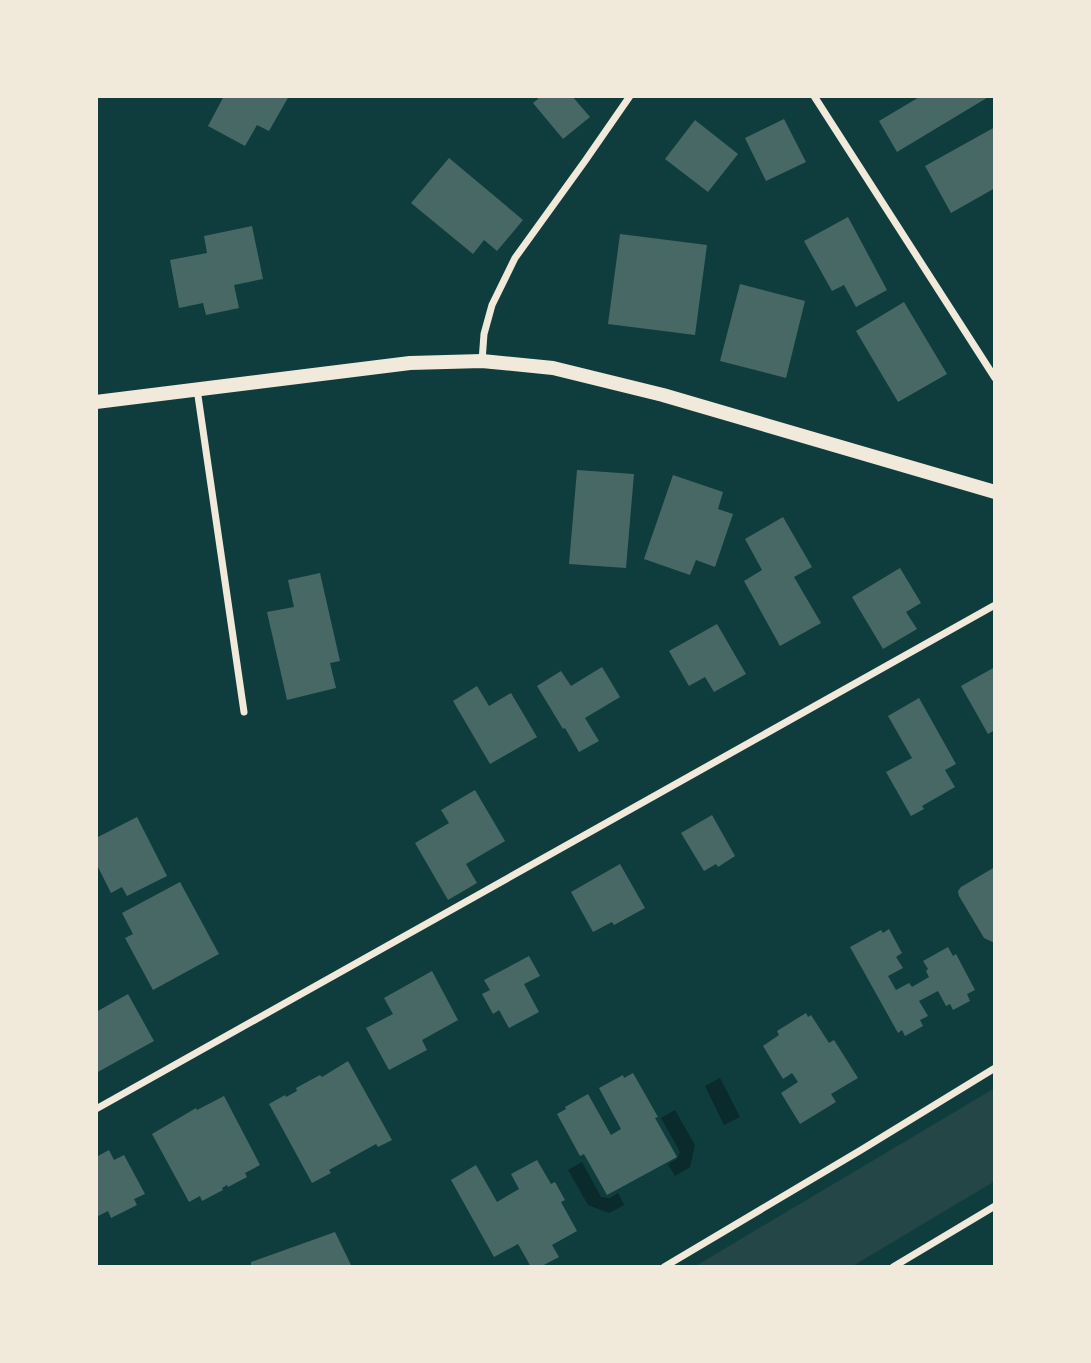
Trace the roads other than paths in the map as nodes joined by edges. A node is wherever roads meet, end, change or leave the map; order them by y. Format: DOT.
graph roads {
  1 [pos="630,96"];
  2 [pos="814,96"];
  3 [pos="482,361"];
  4 [pos="995,378"];
  5 [pos="197,389"];
  6 [pos="97,400"];
  7 [pos="995,492"];
  8 [pos="995,604"];
  9 [pos="244,712"];
  10 [pos="995,1068"];
  11 [pos="96,1109"];
  12 [pos="995,1206"];
  13 [pos="664,1267"];
  14 [pos="893,1267"];
  1 -- 3 [label="street"];
  2 -- 4 [label="street"];
  3 -- 5 [label="main road"];
  3 -- 7 [label="main road"];
  5 -- 6 [label="main road"];
  5 -- 9 [label="street"];
  8 -- 11 [label="street"];
  10 -- 13 [label="street"];
  12 -- 14 [label="street"];
}
